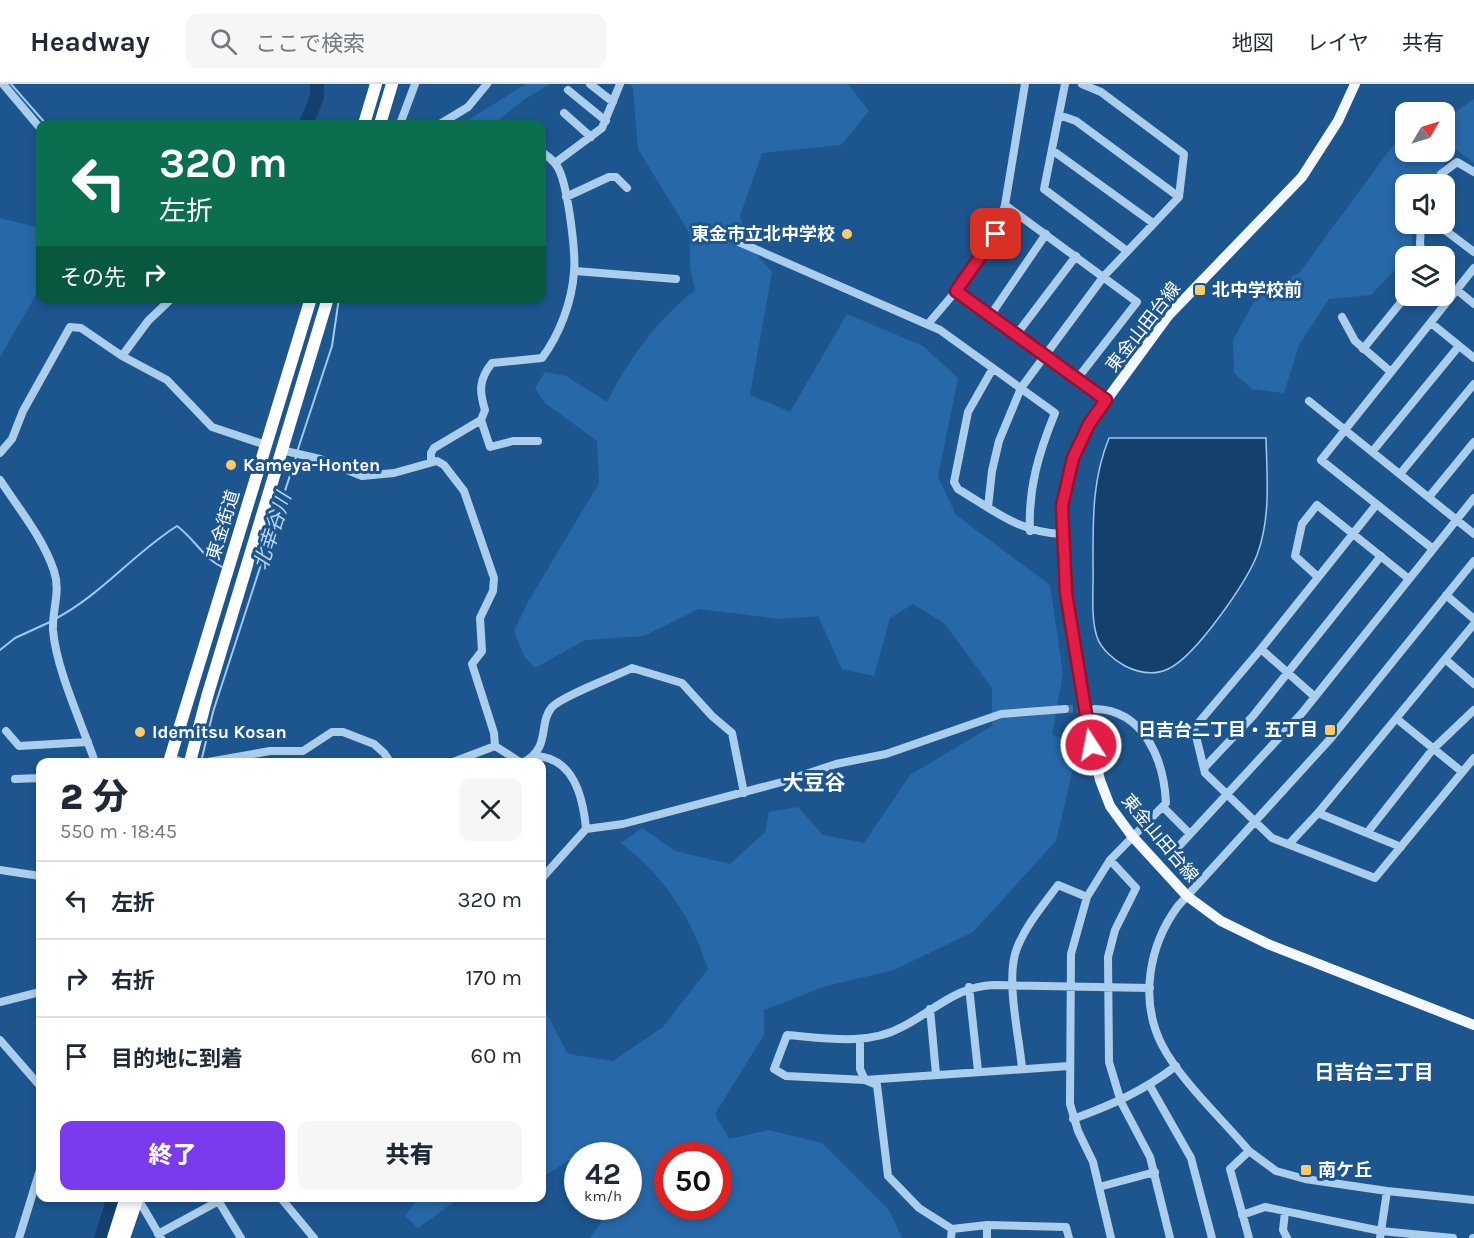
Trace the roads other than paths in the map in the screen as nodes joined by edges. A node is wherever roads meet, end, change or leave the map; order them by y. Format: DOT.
graph roads {
  1 [pos="3,84"];
  2 [pos="376,84"];
  3 [pos="392,84"];
  4 [pos="414,84"];
  5 [pos="487,84"];
  6 [pos="590,84"];
  7 [pos="620,84"];
  8 [pos="1025,84"];
  9 [pos="1065,84"];
  10 [pos="1082,84"];
  11 [pos="1355,84"];
  12 [pos="568,90"];
  13 [pos="613,102"];
  14 [pos="564,113"];
  15 [pos="1059,116"];
  16 [pos="365,120"];
  17 [pos="381,120"];
  18 [pos="401,120"];
  19 [pos="447,120"];
  20 [pos="606,121"];
  21 [pos="36,123"];
  22 [pos="591,137"];
  23 [pos="1052,150"];
  24 [pos="546,155"];
  25 [pos="555,163"];
  26 [pos="1474,172"];
  27 [pos="1441,174"];
  28 [pos="627,188"];
  29 [pos="566,197"];
  30 [pos="1179,197"];
  31 [pos="1005,205"];
  32 [pos="1153,223"];
  33 [pos="1046,234"];
  34 [pos="1450,234"];
  35 [pos="739,242"];
  36 [pos="1127,251"];
  37 [pos="1474,252"];
  38 [pos="1076,256"];
  39 [pos="1474,268"];
  40 [pos="575,271"];
  41 [pos="1104,276"];
  42 [pos="676,279"];
  43 [pos="1457,290"];
  44 [pos="956,291"];
  45 [pos="167,303"];
  46 [pos="309,303"];
  47 [pos="326,303"];
  48 [pos="1474,304"];
  49 [pos="1398,306"];
  50 [pos="990,316"];
  51 [pos="1342,317"];
  52 [pos="1431,323"];
  53 [pos="928,324"];
  54 [pos="1016,335"];
  55 [pos="1459,346"];
  56 [pos="1363,349"];
  57 [pos="122,356"];
  58 [pos="1046,356"];
  59 [pos="1474,358"];
  60 [pos="993,368"];
  61 [pos="1391,372"];
  62 [pos="1077,379"];
  63 [pos="1474,384"];
  64 [pos="1021,388"];
  65 [pos="1106,400"];
  66 [pos="1309,401"];
  67 [pos="481,420"];
  68 [pos="1345,430"];
  69 [pos="538,441"];
  70 [pos="1474,442"];
  71 [pos="266,446"];
  72 [pos="281,450"];
  73 [pos="1372,452"];
  74 [pos="0,453"];
  75 [pos="432,462"];
  76 [pos="1400,474"];
  77 [pos="0,480"];
  78 [pos="1429,497"];
  79 [pos="1474,498"];
  80 [pos="1376,504"];
  81 [pos="988,507"];
  82 [pos="1456,520"];
  83 [pos="1030,531"];
  84 [pos="1063,534"];
  85 [pos="1353,534"];
  86 [pos="1474,534"];
  87 [pos="1433,549"];
  88 [pos="1381,556"];
  89 [pos="1474,561"];
  90 [pos="1318,577"];
  91 [pos="1409,579"];
  92 [pos="1446,596"];
  93 [pos="1474,621"];
  94 [pos="1261,649"];
  95 [pos="1445,660"];
  96 [pos="1288,672"];
  97 [pos="1474,682"];
  98 [pos="1315,697"];
  99 [pos="1095,708"];
  100 [pos="1065,709"];
  101 [pos="1474,710"];
  102 [pos="1397,719"];
  103 [pos="6,731"];
  104 [pos="88,742"];
  105 [pos="495,746"];
  106 [pos="1433,749"];
  107 [pos="533,756"];
  108 [pos="93,758"];
  109 [pos="175,758"];
  110 [pos="191,758"];
  111 [pos="227,758"];
  112 [pos="387,758"];
  113 [pos="464,758"];
  114 [pos="515,758"];
  115 [pos="529,758"];
  116 [pos="1474,758"];
  117 [pos="1204,768"];
  118 [pos="1461,771"];
  119 [pos="36,778"];
  120 [pos="15,779"];
  121 [pos="744,793"];
  122 [pos="1227,796"];
  123 [pos="1163,807"];
  124 [pos="1318,813"];
  125 [pos="1256,823"];
  126 [pos="586,829"];
  127 [pos="1367,833"];
  128 [pos="1190,834"];
  129 [pos="1132,836"];
  130 [pos="1289,844"];
  131 [pos="1180,845"];
  132 [pos="1401,847"];
  133 [pos="1110,860"];
  134 [pos="0,870"];
  135 [pos="546,874"];
  136 [pos="36,875"];
  137 [pos="1187,896"];
  138 [pos="1087,897"];
  139 [pos="1013,985"];
  140 [pos="1071,986"];
  141 [pos="1107,986"];
  142 [pos="969,987"];
  143 [pos="1150,988"];
  144 [pos="36,993"];
  145 [pos="0,1002"];
  146 [pos="930,1009"];
  147 [pos="1474,1025"];
  148 [pos="860,1039"];
  149 [pos="0,1040"];
  150 [pos="1176,1065"];
  151 [pos="1069,1066"];
  152 [pos="1022,1068"];
  153 [pos="978,1071"];
  154 [pos="936,1074"];
  155 [pos="865,1080"];
  156 [pos="36,1081"];
  157 [pos="1149,1086"];
  158 [pos="1120,1102"];
  159 [pos="1073,1119"];
  160 [pos="1249,1151"];
  161 [pos="1155,1172"];
  162 [pos="36,1182"];
  163 [pos="1099,1187"];
  164 [pos="1387,1191"];
  165 [pos="1474,1200"];
  166 [pos="132,1202"];
  167 [pos="134,1202"];
  168 [pos="138,1202"];
  169 [pos="214,1202"];
  170 [pos="222,1202"];
  171 [pos="284,1202"];
  172 [pos="1285,1212"];
  173 [pos="1242,1215"];
  174 [pos="987,1225"];
  175 [pos="952,1233"];
  176 [pos="1380,1234"];
  177 [pos="160,1236"];
  178 [pos="18,1238"];
  179 [pos="113,1238"];
  180 [pos="124,1238"];
  181 [pos="241,1238"];
  182 [pos="314,1238"];
  183 [pos="987,1238"];
  184 [pos="1070,1238"];
  185 [pos="1111,1238"];
  186 [pos="1170,1238"];
  187 [pos="1212,1238"];
  188 [pos="1249,1238"];
  189 [pos="1287,1238"];
  190 [pos="1453,1238"];
  1 -- 21 [label="street"];
  2 -- 16 [label="highway"];
  3 -- 17 [label="highway"];
  4 -- 18 [label="street"];
  5 -- 19 [label="street"];
  6 -- 13 [label="street"];
  7 -- 13 [label="street"];
  8 -- 31 [label="street"];
  9 -- 15 [label="street"];
  10 -- 30 [label="street"];
  11 -- 65 [label="main road, 東金山田台線"];
  12 -- 20 [label="street"];
  13 -- 20 [label="street"];
  14 -- 22 [label="street"];
  15 -- 23 [label="street"];
  15 -- 30 [label="street"];
  20 -- 22 [label="street"];
  22 -- 25 [label="street"];
  23 -- 32 [label="street"];
  23 -- 36 [label="street"];
  24 -- 25 [label="street"];
  25 -- 29 [label="street"];
  26 -- 27 [label="street"];
  28 -- 29 [label="street"];
  29 -- 40 [label="street"];
  30 -- 32 [label="street"];
  31 -- 33 [label="street"];
  31 -- 44 [label="street"];
  32 -- 36 [label="street"];
  33 -- 38 [label="street"];
  33 -- 50 [label="street"];
  34 -- 37 [label="street"];
  35 -- 53 [label="street"];
  36 -- 41 [label="street"];
  38 -- 41 [label="street"];
  38 -- 54 [label="street"];
  39 -- 43 [label="street"];
  40 -- 42 [label="street"];
  40 -- 67 [label="street"];
  41 -- 58 [label="street"];
  41 -- 62 [label="street"];
  43 -- 48 [label="street"];
  43 -- 52 [label="street"];
  44 -- 50 [label="street"];
  44 -- 53 [label="street"];
  45 -- 57 [label="street"];
  46 -- 71 [label="highway, 東金街道"];
  47 -- 72 [label="highway, 東金街道"];
  49 -- 56 [label="street"];
  50 -- 54 [label="street"];
  51 -- 56 [label="street"];
  52 -- 55 [label="street"];
  52 -- 61 [label="street"];
  53 -- 60 [label="street"];
  54 -- 58 [label="street"];
  55 -- 59 [label="street"];
  55 -- 73 [label="street"];
  56 -- 61 [label="street"];
  57 -- 71 [label="street"];
  57 -- 74 [label="street"];
  58 -- 62 [label="street"];
  58 -- 64 [label="street"];
  60 -- 64 [label="street"];
  60 -- 81 [label="street"];
  61 -- 68 [label="street"];
  62 -- 65 [label="street"];
  63 -- 76 [label="street"];
  64 -- 81 [label="street"];
  64 -- 83 [label="street"];
  65 -- 84 [label="main road, 東金山田台線"];
  66 -- 68 [label="street"];
  67 -- 69 [label="street"];
  67 -- 75 [label="street"];
  68 -- 73 [label="street"];
  68 -- 80 [label="street"];
  70 -- 78 [label="street"];
  71 -- 72 [label="highway"];
  71 -- 109 [label="highway, 東金街道"];
  72 -- 75 [label="street"];
  72 -- 110 [label="highway, 東金街道"];
  73 -- 76 [label="street"];
  75 -- 105 [label="street"];
  76 -- 78 [label="street"];
  77 -- 104 [label="street"];
  78 -- 82 [label="street"];
  79 -- 82 [label="street"];
  80 -- 85 [label="street"];
  80 -- 87 [label="street"];
  81 -- 83 [label="street"];
  82 -- 86 [label="street"];
  82 -- 87 [label="street"];
  83 -- 84 [label="street"];
  84 -- 129 [label="main road, 東金山田台線"];
  85 -- 88 [label="street"];
  85 -- 90 [label="street"];
  85 -- 90 [label="street"];
  87 -- 91 [label="street"];
  88 -- 91 [label="street"];
  88 -- 96 [label="street"];
  89 -- 92 [label="street"];
  90 -- 94 [label="street"];
  91 -- 98 [label="street"];
  92 -- 93 [label="street"];
  92 -- 125 [label="street"];
  93 -- 95 [label="street"];
  94 -- 96 [label="street"];
  94 -- 117 [label="street"];
  95 -- 97 [label="street"];
  95 -- 102 [label="street"];
  96 -- 98 [label="street"];
  96 -- 117 [label="street"];
  98 -- 122 [label="street"];
  99 -- 123 [label="street"];
  100 -- 121 [label="street"];
  101 -- 106 [label="street"];
  102 -- 106 [label="street"];
  102 -- 124 [label="street"];
  103 -- 104 [label="street"];
  104 -- 108 [label="street"];
  105 -- 113 [label="street"];
  105 -- 114 [label="street"];
  106 -- 118 [label="street"];
  106 -- 127 [label="street"];
  107 -- 115 [label="street"];
  107 -- 121 [label="street"];
  107 -- 126 [label="street"];
  111 -- 112 [label="street"];
  116 -- 118 [label="street"];
  117 -- 122 [label="street"];
  118 -- 132 [label="street"];
  119 -- 120 [label="street"];
  121 -- 126 [label="street"];
  122 -- 125 [label="street"];
  122 -- 128 [label="street"];
  123 -- 128 [label="street"];
  123 -- 129 [label="street"];
  124 -- 127 [label="street"];
  124 -- 130 [label="street"];
  125 -- 130 [label="street"];
  125 -- 137 [label="street"];
  126 -- 135 [label="street"];
  127 -- 132 [label="street"];
  128 -- 131 [label="street"];
  129 -- 133 [label="street"];
  129 -- 137 [label="main road, 東金山田台線"];
  130 -- 132 [label="street"];
  133 -- 138 [label="street"];
  133 -- 141 [label="street"];
  134 -- 136 [label="street"];
  137 -- 143 [label="street"];
  137 -- 147 [label="main road, 東金山田台線"];
  138 -- 139 [label="street"];
  138 -- 140 [label="street"];
  139 -- 140 [label="street"];
  139 -- 142 [label="street"];
  139 -- 152 [label="street"];
  140 -- 141 [label="street"];
  140 -- 151 [label="street"];
  141 -- 143 [label="street"];
  141 -- 158 [label="street"];
  142 -- 146 [label="street"];
  142 -- 153 [label="street"];
  143 -- 150 [label="street"];
  144 -- 145 [label="street"];
  146 -- 148 [label="street"];
  146 -- 154 [label="street"];
  148 -- 155 [label="street"];
  148 -- 155 [label="street"];
  149 -- 156 [label="street"];
  150 -- 157 [label="street"];
  150 -- 160 [label="street"];
  151 -- 152 [label="street"];
  151 -- 159 [label="street"];
  152 -- 153 [label="street"];
  153 -- 154 [label="street"];
  154 -- 155 [label="street"];
  155 -- 175 [label="street"];
  157 -- 158 [label="street"];
  157 -- 187 [label="street"];
  158 -- 159 [label="street"];
  158 -- 161 [label="street"];
  159 -- 163 [label="street"];
  160 -- 164 [label="street"];
  160 -- 173 [label="street"];
  161 -- 163 [label="street"];
  161 -- 186 [label="street"];
  162 -- 178 [label="street"];
  163 -- 185 [label="street"];
  164 -- 165 [label="street"];
  164 -- 176 [label="street"];
  166 -- 179 [label="highway"];
  167 -- 180 [label="highway"];
  168 -- 177 [label="street"];
  169 -- 177 [label="street"];
  170 -- 181 [label="street"];
  171 -- 182 [label="street"];
  172 -- 173 [label="street"];
  172 -- 176 [label="street"];
  172 -- 189 [label="street"];
  173 -- 188 [label="street"];
  174 -- 175 [label="street"];
  174 -- 183 [label="street"];
  174 -- 184 [label="street"];
  176 -- 190 [label="street"];
}
